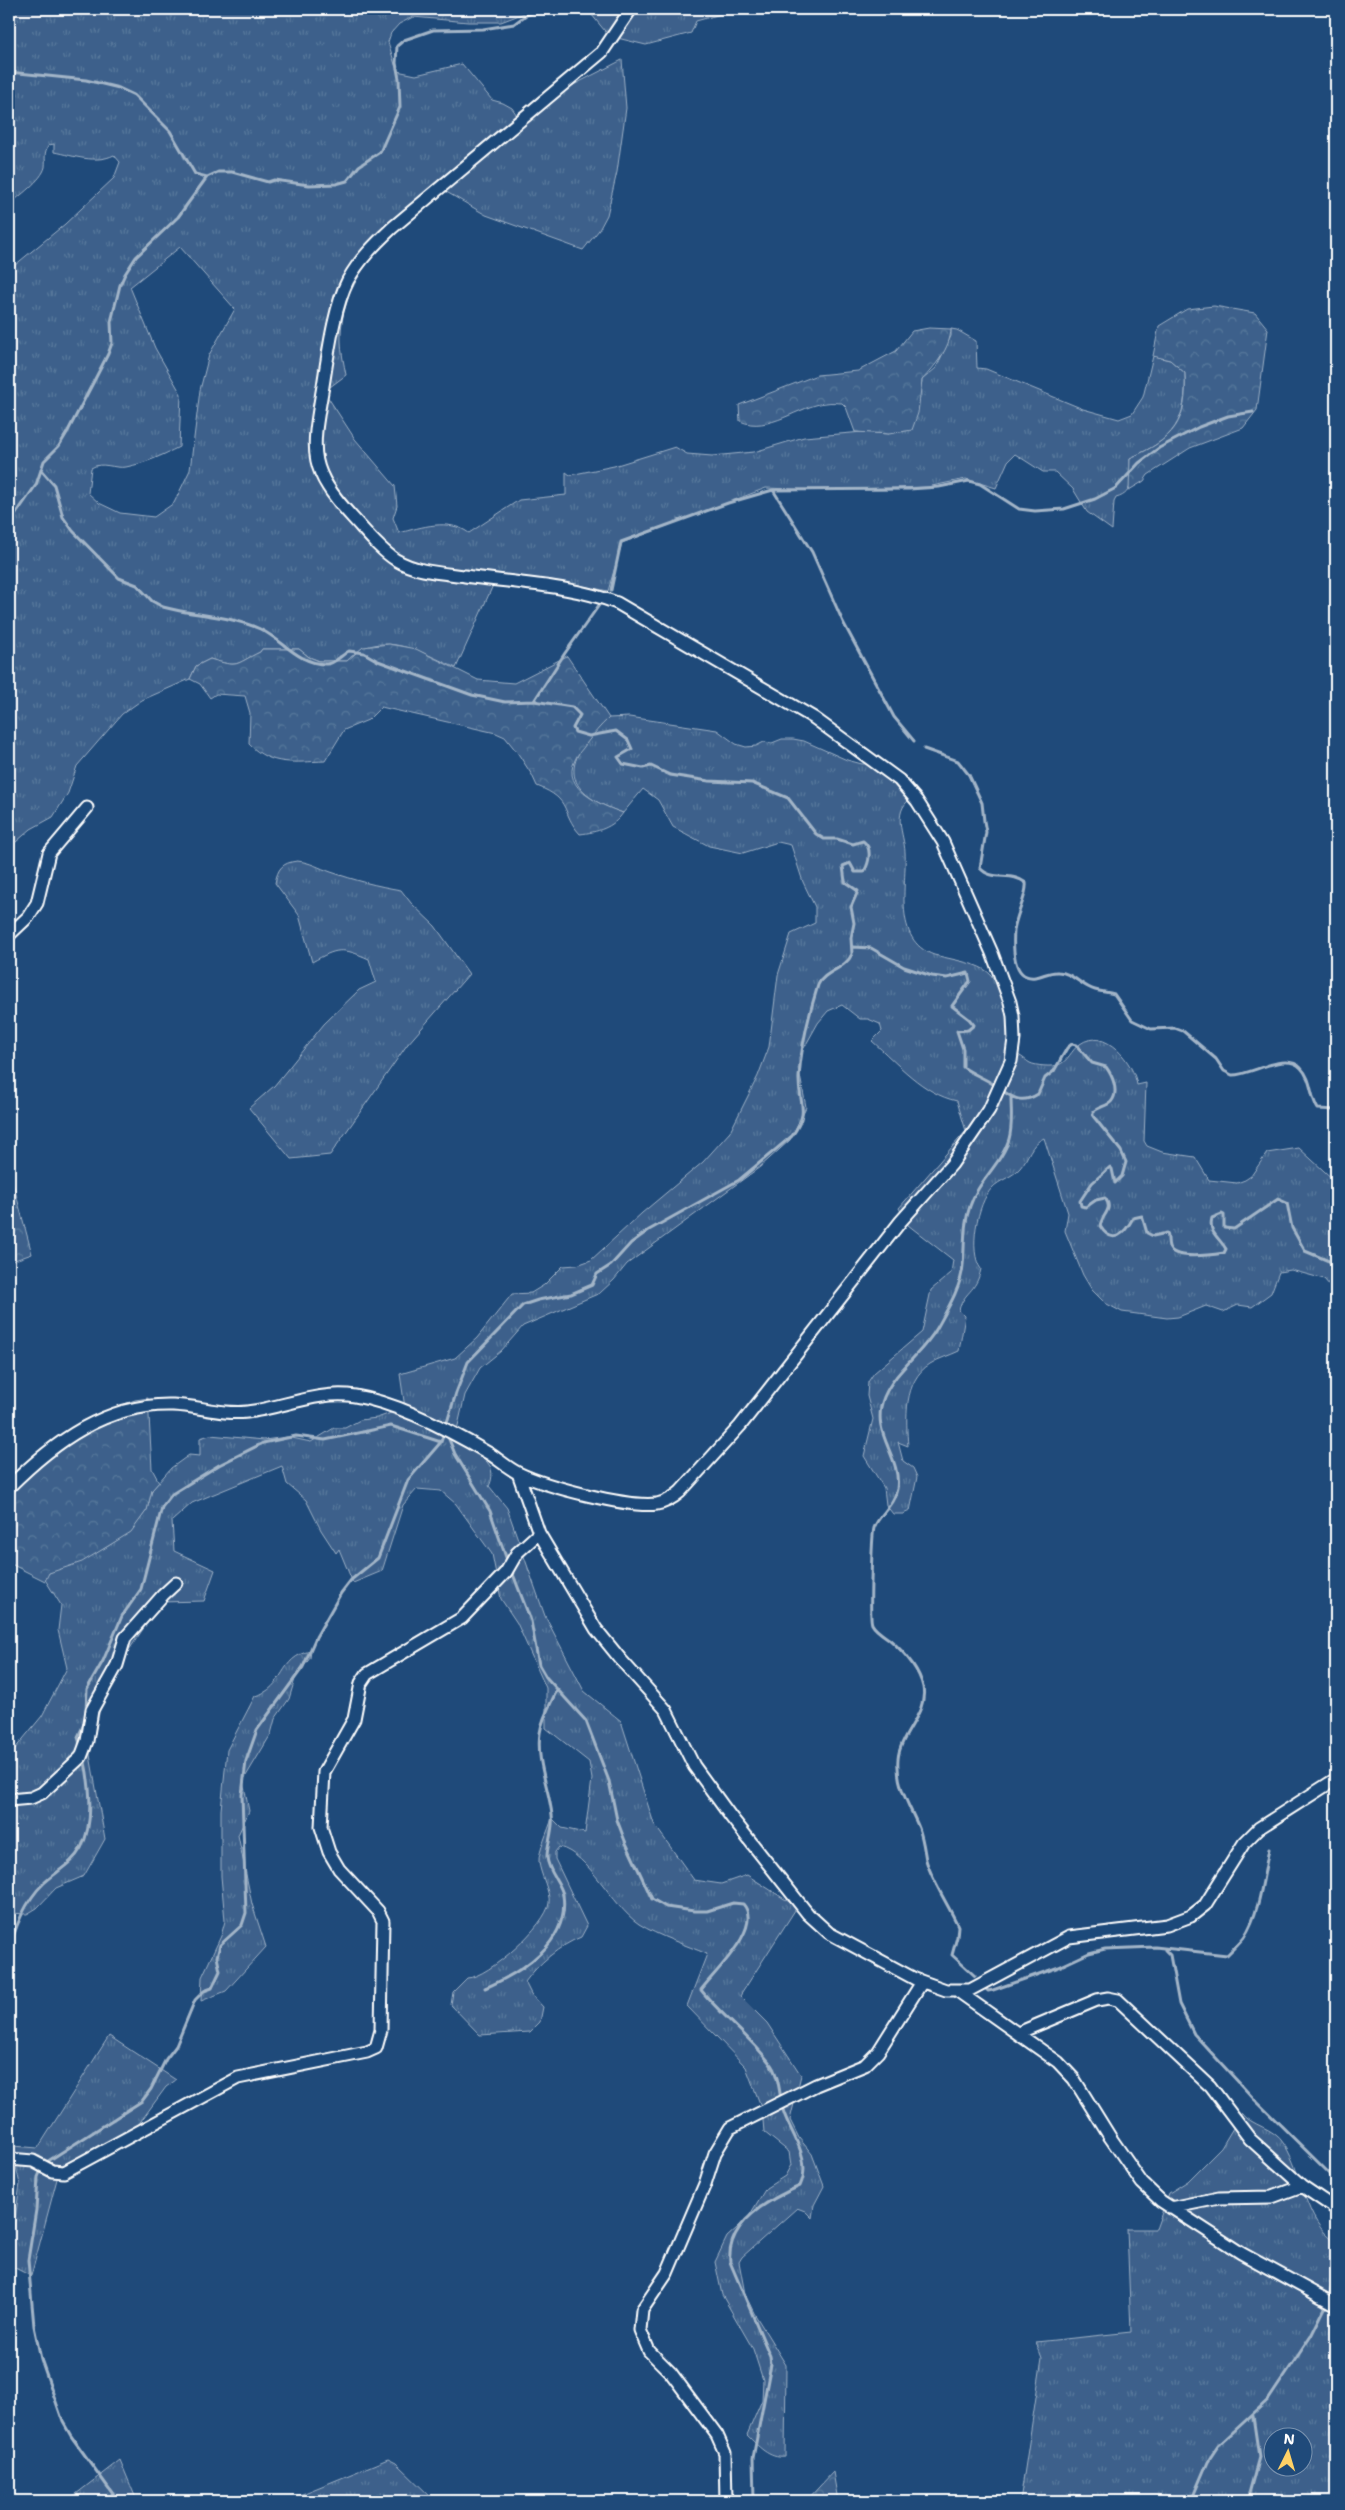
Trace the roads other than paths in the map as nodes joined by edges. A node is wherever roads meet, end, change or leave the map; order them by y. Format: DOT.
graph roads {
  1 [pos="631,9"];
  2 [pos="87,808"];
  3 [pos="9,935"];
  4 [pos="518,1473"];
  5 [pos="9,1487"];
  6 [pos="539,1533"];
  7 [pos="176,1583"];
  8 [pos="1336,1779"];
  9 [pos="9,1800"];
  10 [pos="922,1982"];
  11 [pos="959,1992"];
  12 [pos="1018,2033"];
  13 [pos="9,2159"];
  14 [pos="1302,2186"];
  15 [pos="1170,2208"];
  16 [pos="1336,2209"];
  17 [pos="1336,2304"];
  18 [pos="726,2501"];
  1 -- 4 [label="street"];
  2 -- 3 [label="street"];
  4 -- 5 [label="street"];
  4 -- 6 [label="street"];
  6 -- 10 [label="street"];
  6 -- 13 [label="street"];
  7 -- 9 [label="street"];
  8 -- 11 [label="street"];
  10 -- 11 [label="street"];
  10 -- 18 [label="street"];
  11 -- 12 [label="street"];
  12 -- 14 [label="street"];
  12 -- 15 [label="street"];
  14 -- 15 [label="street"];
  14 -- 16 [label="street"];
  15 -- 17 [label="street"];
}
